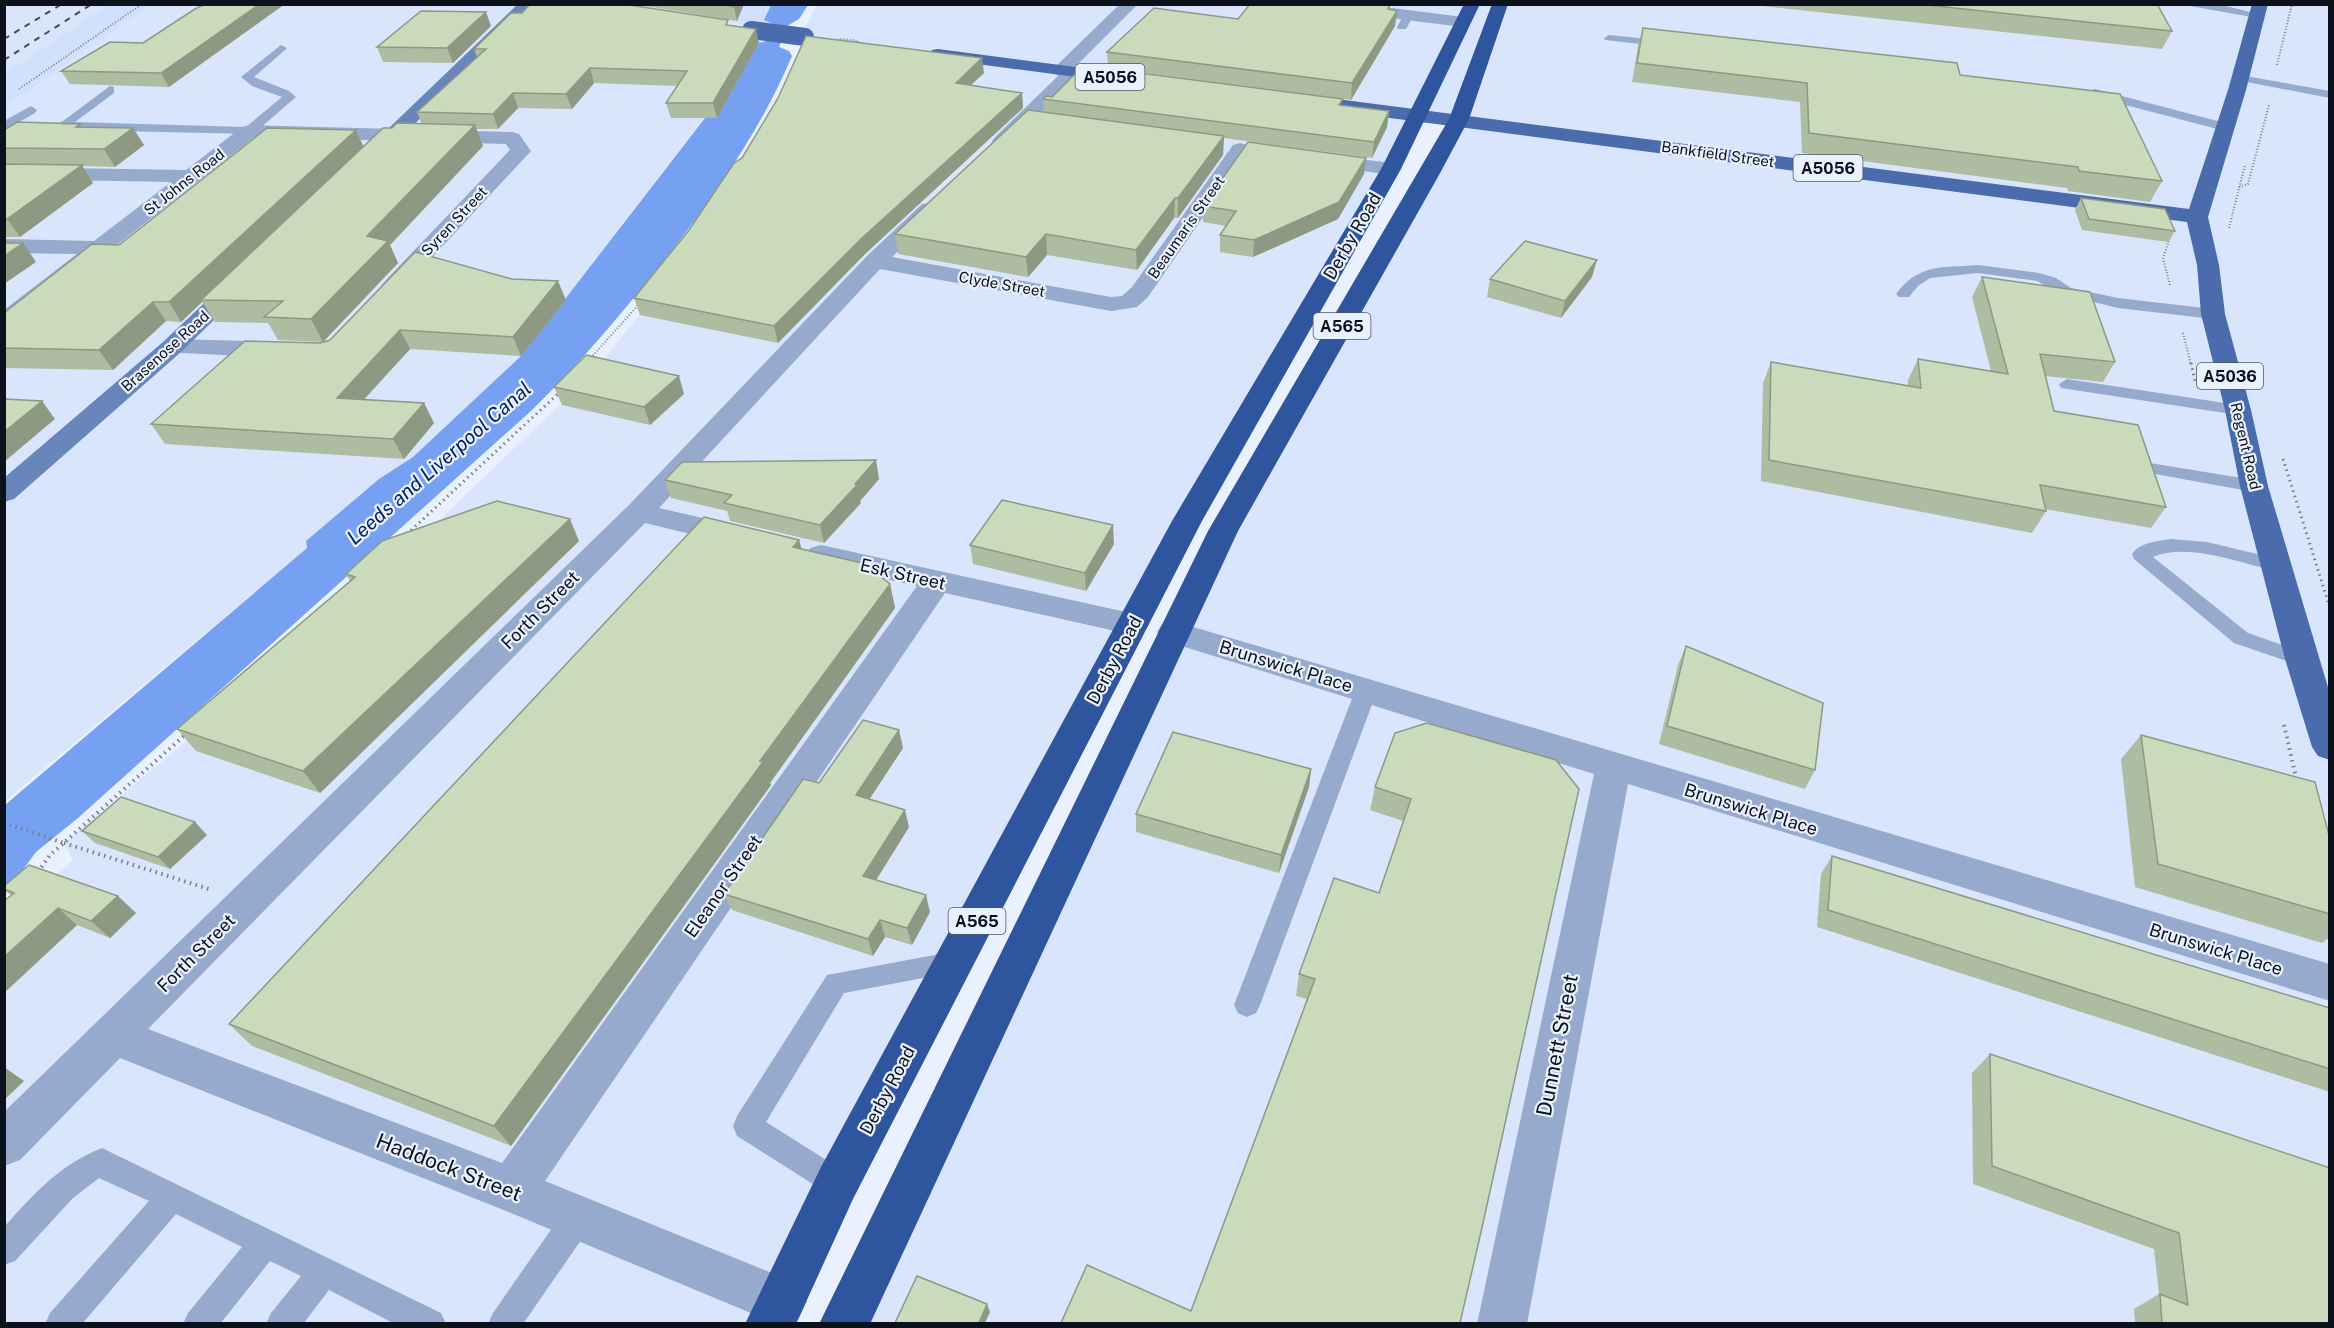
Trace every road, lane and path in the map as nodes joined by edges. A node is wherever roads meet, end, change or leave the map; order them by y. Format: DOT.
graph roads {
  1 [pos="142,4"];
  2 [pos="528,4"];
  3 [pos="1130,4"];
  4 [pos="1317,4"];
  5 [pos="1472,4"];
  6 [pos="1500,4"];
  7 [pos="2184,4"];
  8 [pos="2259,10"];
  9 [pos="1463,22"];
  10 [pos="745,29"];
  11 [pos="1609,38"];
  12 [pos="1488,39"];
  13 [pos="847,44"];
  14 [pos="1680,46"];
  15 [pos="281,48"];
  16 [pos="925,52"];
  17 [pos="2246,70"];
  18 [pos="1066,72"];
  19 [pos="1143,81"];
  20 [pos="111,90"];
  21 [pos="2085,92"];
  22 [pos="13,93"];
  23 [pos="2330,95"];
  24 [pos="1286,98"];
  25 [pos="30,110"];
  26 [pos="1416,114"];
  27 [pos="1459,119"];
  28 [pos="2225,127"];
  29 [pos="4,128"];
  30 [pos="249,131"];
  31 [pos="393,134"];
  32 [pos="1217,146"];
  33 [pos="1240,149"];
  34 [pos="1263,152"];
  35 [pos="1298,157"];
  36 [pos="983,159"];
  37 [pos="359,167"];
  38 [pos="1391,169"];
  39 [pos="4,173"];
  40 [pos="192,176"];
  41 [pos="2241,187"];
  42 [pos="950,190"];
  43 [pos="1367,211"];
  44 [pos="2197,217"];
  45 [pos="2227,236"];
  46 [pos="4,246"];
  47 [pos="99,248"];
  48 [pos="875,261"];
  49 [pos="257,265"];
  50 [pos="1904,294"];
  51 [pos="643,299"];
  52 [pos="378,302"];
  53 [pos="1129,302"];
  54 [pos="2213,314"];
  55 [pos="4,322"];
  56 [pos="172,347"];
  57 [pos="297,351"];
  58 [pos="582,368"];
  59 [pos="2067,384"];
  60 [pos="567,385"];
  61 [pos="2238,410"];
  62 [pos="2150,468"];
  63 [pos="2254,486"];
  64 [pos="4,493"];
  65 [pos="639,512"];
  66 [pos="405,535"];
  67 [pos="764,542"];
  68 [pos="799,550"];
  69 [pos="2275,565"];
  70 [pos="936,582"];
  71 [pos="1133,624"];
  72 [pos="1173,632"];
  73 [pos="2301,659"];
  74 [pos="1366,691"];
  75 [pos="191,729"];
  76 [pos="2330,747"];
  77 [pos="1613,767"];
  78 [pos="4,822"];
  79 [pos="31,880"];
  80 [pos="247,902"];
  81 [pos="956,962"];
  82 [pos="2330,983"];
  83 [pos="1247,1005"];
  84 [pos="114,1036"];
  85 [pos="4,1144"];
  86 [pos="837,1183"];
  87 [pos="511,1190"];
  88 [pos="172,1197"];
  89 [pos="577,1219"];
  90 [pos="265,1243"];
  91 [pos="4,1250"];
  92 [pos="325,1271"];
  93 [pos="776,1312"];
  94 [pos="411,1320"];
  95 [pos="61,1323"];
  96 [pos="199,1323"];
  97 [pos="282,1323"];
  98 [pos="504,1323"];
  99 [pos="844,1323"];
  100 [pos="1502,1323"];
  1 -- 22 [label="path"];
  2 -- 31 [label="main road"];
  3 -- 18 [label="street"];
  4 -- 9 [label="street"];
  5 -- 9 [label="highway, Derby Road / A565"];
  6 -- 12 [label="highway, Derby Road / A565"];
  7 -- 8 [label="lane"];
  8 -- 17 [label="main road"];
  9 -- 26 [label="highway, Derby Road / A565"];
  10 -- 13 [label="main road, bridge"];
  11 -- 14 [label="lane"];
  12 -- 26 [label="highway"];
  12 -- 27 [label="highway, Derby Road / A565"];
  15 -- 30 [label="lane"];
  16 -- 18 [label="main road, A5056"];
  17 -- 23 [label="lane"];
  17 -- 28 [label="main road"];
  18 -- 19 [label="main road, A5056"];
  18 -- 36 [label="street"];
  20 -- 30 [label="lane"];
  21 -- 28 [label="lane"];
  24 -- 26 [label="main road, A5056"];
  25 -- 29 [label="lane"];
  26 -- 27 [label="main road, Bankfield Street / A5056"];
  26 -- 38 [label="highway, Derby Road / A565"];
  27 -- 43 [label="highway"];
  27 -- 44 [label="main road, Bankfield Street / A5056"];
  27 -- 72 [label="highway, Derby Road / A565"];
  28 -- 44 [label="main road"];
  30 -- 31 [label="street"];
  30 -- 40 [label="street, St Johns Road"];
  31 -- 37 [label="main road"];
  31 -- 52 [label="street, Syren Street"];
  32 -- 33 [label="street"];
  33 -- 34 [label="street"];
  33 -- 53 [label="street, Beaumaris Street"];
  35 -- 38 [label="street"];
  38 -- 43 [label="highway, Derby Road / A565"];
  39 -- 40 [label="street"];
  40 -- 47 [label="street, St Johns Road"];
  41 -- 45 [label="path"];
  42 -- 48 [label="street, Forth Street"];
  43 -- 71 [label="highway, Derby Road / A565"];
  44 -- 54 [label="main road, Regent Road / A5036"];
  46 -- 47 [label="street"];
  47 -- 55 [label="street, St Johns Road"];
  48 -- 53 [label="street, Clyde Street"];
  48 -- 65 [label="street, Forth Street"];
  49 -- 56 [label="main road, Brasenose Road"];
  50 -- 54 [label="lane"];
  51 -- 58 [label="path"];
  54 -- 61 [label="main road, Regent Road / A5036"];
  56 -- 57 [label="street"];
  56 -- 64 [label="main road, Brasenose Road"];
  59 -- 61 [label="lane"];
  60 -- 66 [label="path"];
  61 -- 63 [label="main road, Regent Road / A5036"];
  62 -- 63 [label="lane"];
  63 -- 69 [label="main road, Regent Road / A5036"];
  65 -- 67 [label="street"];
  65 -- 80 [label="street, Forth Street"];
  68 -- 70 [label="street, Esk Street"];
  69 -- 73 [label="main road, Regent Road / A5036"];
  69 -- 73 [label="lane"];
  70 -- 71 [label="street, Esk Street"];
  70 -- 87 [label="street, Eleanor Street"];
  71 -- 81 [label="highway, Derby Road / A565"];
  72 -- 74 [label="street, Brunswick Place"];
  72 -- 99 [label="highway, Derby Road / A565"];
  73 -- 76 [label="main road, Regent Road / A5036"];
  74 -- 77 [label="street, Brunswick Place"];
  74 -- 83 [label="lane"];
  75 -- 79 [label="path"];
  77 -- 82 [label="street, Brunswick Place"];
  77 -- 100 [label="street, Dunnett Street"];
  78 -- 80 [label="path, bridge"];
  80 -- 84 [label="street, Forth Street"];
  81 -- 86 [label="highway, Derby Road / A565"];
  81 -- 86 [label="lane"];
  84 -- 85 [label="street, Forth Street"];
  84 -- 87 [label="street, Haddock Street"];
  86 -- 93 [label="highway, Derby Road / A565"];
  87 -- 89 [label="street, Haddock Street"];
  88 -- 90 [label="lane"];
  88 -- 91 [label="lane"];
  88 -- 95 [label="lane"];
  89 -- 93 [label="street, Haddock Street"];
  89 -- 98 [label="lane"];
  90 -- 92 [label="lane"];
  90 -- 96 [label="lane"];
  92 -- 94 [label="lane"];
  92 -- 97 [label="lane"];
}
